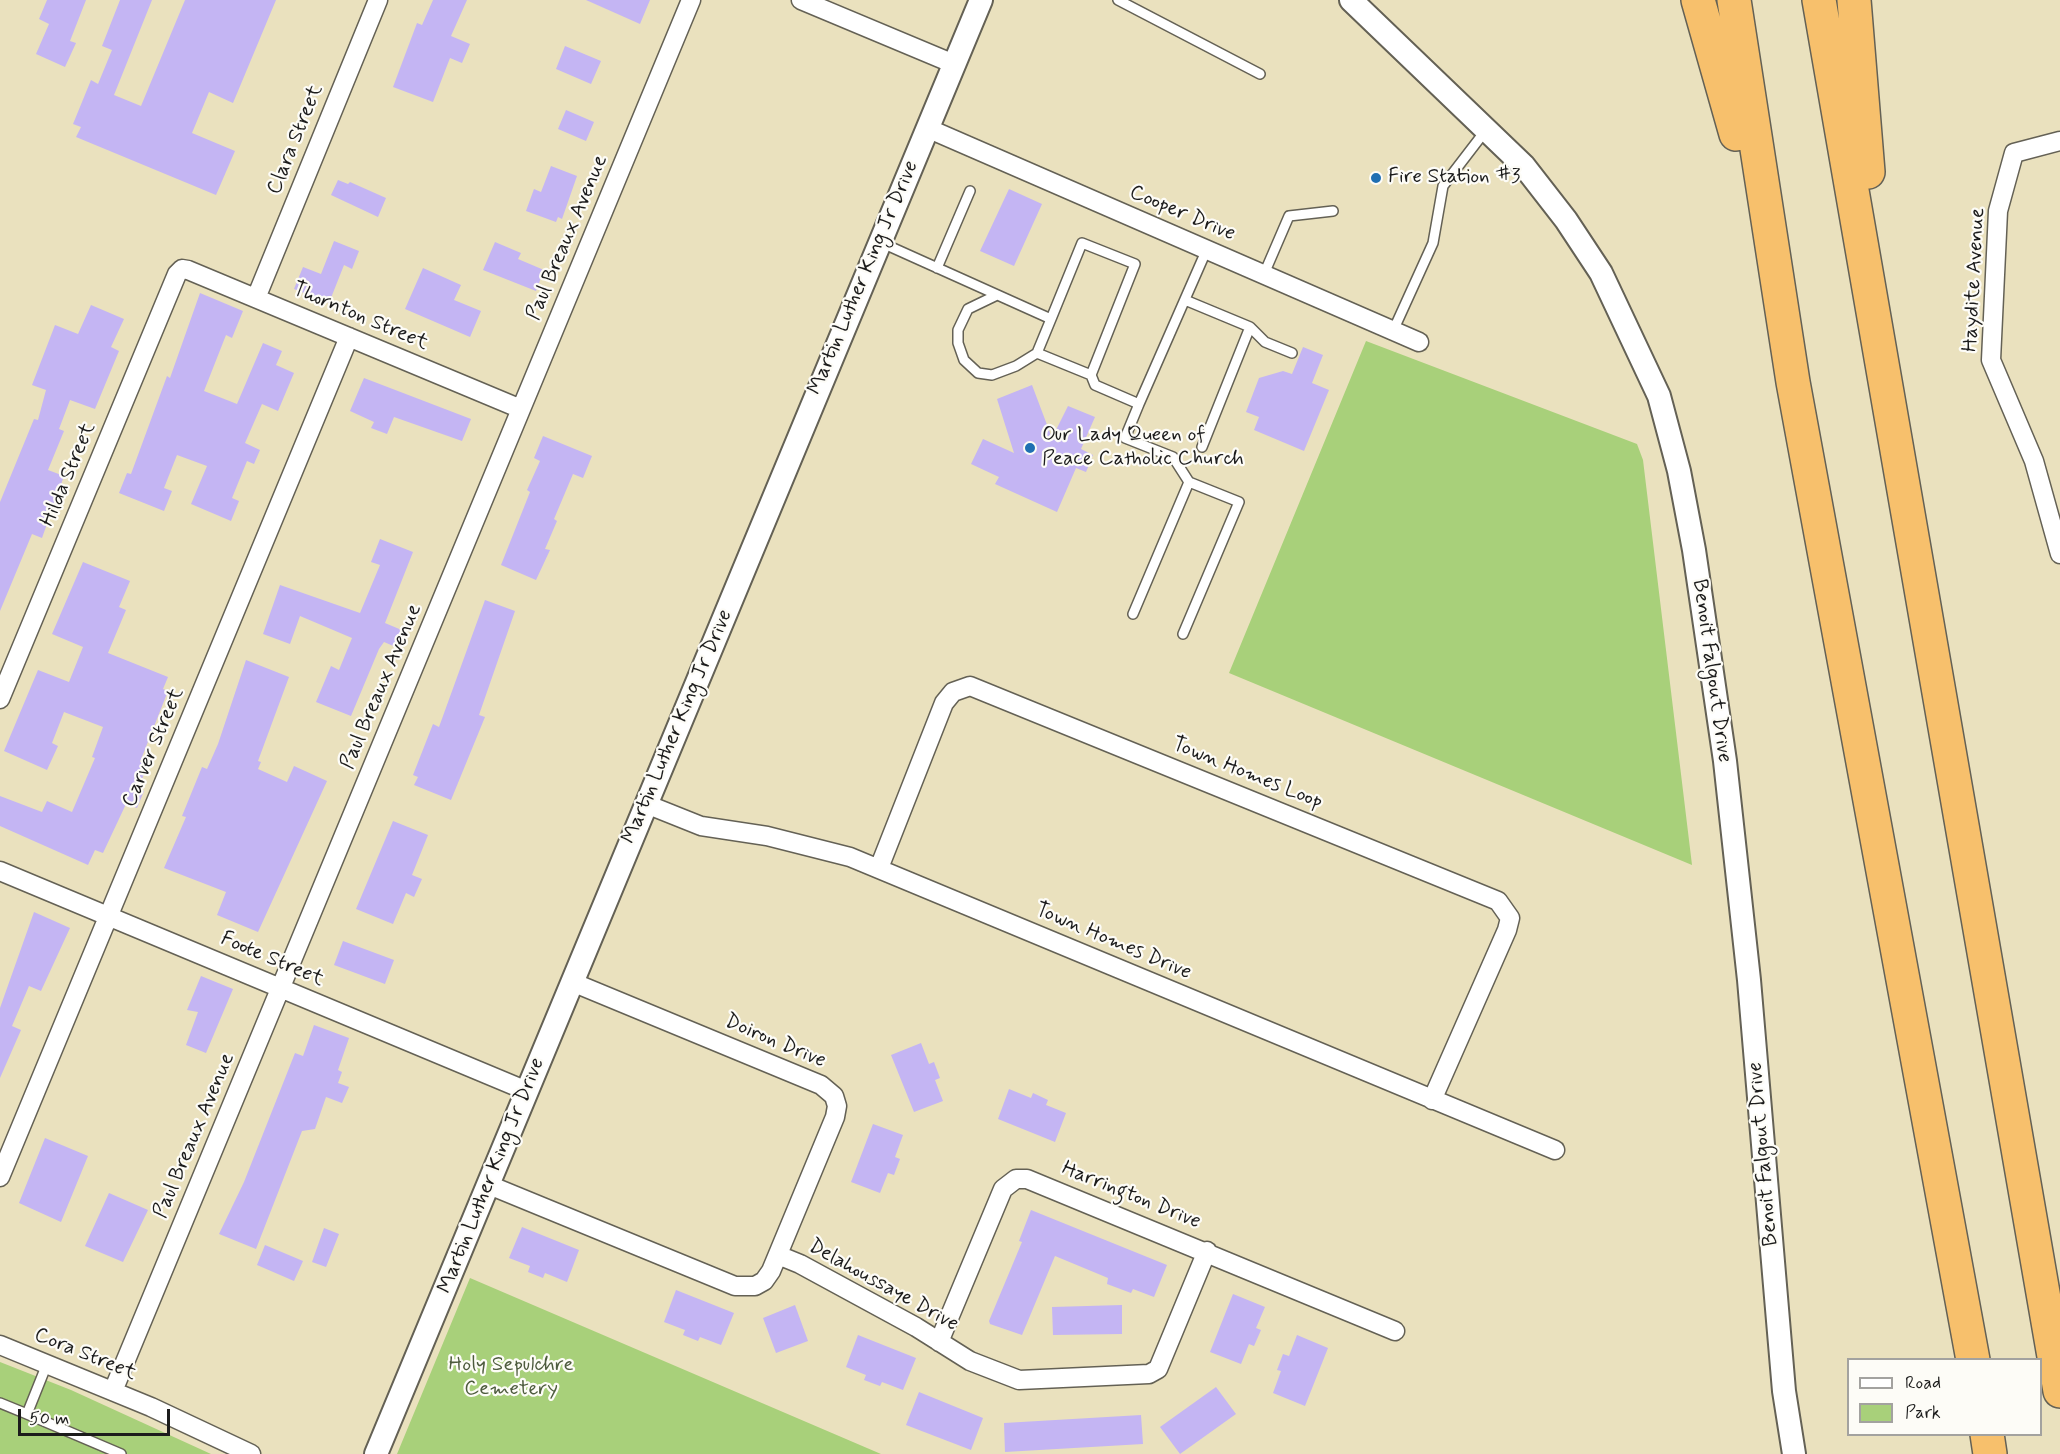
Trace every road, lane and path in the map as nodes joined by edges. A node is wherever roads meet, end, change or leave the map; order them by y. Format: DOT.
graph roads {
  1 [pos="378,0"];
  2 [pos="691,0"];
  3 [pos="801,0"];
  4 [pos="981,0"];
  5 [pos="1118,0"];
  6 [pos="1351,0"];
  7 [pos="1698,0"];
  8 [pos="1734,0"];
  9 [pos="1819,0"];
  10 [pos="1854,0"];
  11 [pos="954,64"];
  12 [pos="1260,74"];
  13 [pos="927,128"];
  14 [pos="1485,130"];
  15 [pos="2060,141"];
  16 [pos="970,191"];
  17 [pos="1333,211"];
  18 [pos="879,242"];
  19 [pos="1207,249"];
  20 [pos="937,268"];
  21 [pos="182,269"];
  22 [pos="1264,274"];
  23 [pos="997,295"];
  24 [pos="256,298"];
  25 [pos="1185,300"];
  26 [pos="1051,319"];
  27 [pos="1250,327"];
  28 [pos="1393,331"];
  29 [pos="349,337"];
  30 [pos="1419,342"];
  31 [pos="1037,353"];
  32 [pos="1292,353"];
  33 [pos="1091,375"];
  34 [pos="1793,382"];
  35 [pos="1885,386"];
  36 [pos="1139,404"];
  37 [pos="521,409"];
  38 [pos="1202,447"];
  39 [pos="1189,482"];
  40 [pos="2060,554"];
  41 [pos="1133,614"];
  42 [pos="1183,634"];
  43 [pos="0,699"];
  44 [pos="646,804"];
  45 [pos="879,868"];
  46 [pos="0,871"];
  47 [pos="108,916"];
  48 [pos="572,982"];
  49 [pos="281,988"];
  50 [pos="527,1090"];
  51 [pos="1432,1100"];
  52 [pos="1555,1150"];
  53 [pos="0,1177"];
  54 [pos="489,1185"];
  55 [pos="1207,1251"];
  56 [pos="778,1255"];
  57 [pos="1395,1330"];
  58 [pos="939,1342"];
  59 [pos="0,1345"];
  60 [pos="1973,1358"];
  61 [pos="47,1364"];
  62 [pos="112,1390"];
  63 [pos="2060,1391"];
  64 [pos="0,1403"];
  65 [pos="27,1414"];
  66 [pos="1987,1436"];
  67 [pos="229,1449"];
  68 [pos="121,1454"];
  69 [pos="251,1454"];
  70 [pos="376,1454"];
  71 [pos="1794,1454"];
  72 [pos="1990,1454"];
  1 -- 24 [label="street, Clara Street"];
  2 -- 37 [label="street, Paul Breaux Avenue"];
  3 -- 11 [label="street"];
  4 -- 11 [label="street, Martin Luther King Jr Drive"];
  5 -- 12 [label="lane"];
  6 -- 14 [label="street, Benoit Falgout Drive"];
  7 -- 34 [label="highway"];
  8 -- 34 [label="highway"];
  9 -- 35 [label="highway"];
  10 -- 35 [label="highway"];
  11 -- 13 [label="street, Martin Luther King Jr Drive"];
  13 -- 18 [label="street, Martin Luther King Jr Drive"];
  13 -- 19 [label="street, Cooper Drive"];
  14 -- 28 [label="lane"];
  14 -- 71 [label="street, Benoit Falgout Drive"];
  15 -- 40 [label="street, Haydite Avenue"];
  16 -- 20 [label="lane"];
  17 -- 22 [label="lane"];
  18 -- 20 [label="lane"];
  18 -- 44 [label="street, Martin Luther King Jr Drive"];
  19 -- 22 [label="street, Cooper Drive"];
  19 -- 25 [label="lane"];
  20 -- 23 [label="lane"];
  21 -- 24 [label="street, Thornton Street"];
  21 -- 43 [label="street, Hilda Street"];
  22 -- 28 [label="street, Cooper Drive"];
  23 -- 26 [label="lane"];
  23 -- 31 [label="lane"];
  24 -- 29 [label="street, Thornton Street"];
  25 -- 27 [label="lane"];
  25 -- 36 [label="lane"];
  26 -- 31 [label="lane"];
  26 -- 33 [label="lane"];
  27 -- 32 [label="lane"];
  27 -- 38 [label="lane"];
  28 -- 30 [label="street, Cooper Drive"];
  29 -- 37 [label="street, Thornton Street"];
  29 -- 47 [label="street, Carver Street"];
  31 -- 33 [label="lane"];
  33 -- 36 [label="lane"];
  34 -- 60 [label="highway"];
  35 -- 63 [label="highway"];
  36 -- 39 [label="lane"];
  37 -- 49 [label="street, Paul Breaux Avenue"];
  39 -- 41 [label="lane"];
  39 -- 42 [label="lane"];
  44 -- 45 [label="street, Town Homes Drive"];
  44 -- 48 [label="street, Martin Luther King Jr Drive"];
  45 -- 51 [label="street, Town Homes Drive"];
  45 -- 51 [label="street, Town Homes Loop"];
  46 -- 47 [label="street, Foote Street"];
  47 -- 49 [label="street, Foote Street"];
  47 -- 53 [label="street, Carver Street"];
  48 -- 50 [label="street, Martin Luther King Jr Drive"];
  48 -- 56 [label="street, Doiron Drive"];
  49 -- 50 [label="street, Foote Street"];
  49 -- 62 [label="street, Paul Breaux Avenue"];
  50 -- 54 [label="street, Martin Luther King Jr Drive"];
  51 -- 52 [label="street, Town Homes Drive"];
  54 -- 56 [label="street, Delahoussaye Drive"];
  54 -- 70 [label="street, Martin Luther King Jr Drive"];
  55 -- 57 [label="street, Harrington Drive"];
  55 -- 58 [label="street, Delahoussaye Drive"];
  55 -- 58 [label="street, Harrington Drive"];
  56 -- 58 [label="street, Delahoussaye Drive"];
  59 -- 61 [label="street, Cora Street"];
  61 -- 62 [label="street, Cora Street"];
  61 -- 65 [label="lane"];
  62 -- 67 [label="street, Cora Street"];
  64 -- 65 [label="lane"];
  65 -- 68 [label="lane"];
  66 -- 72 [label="highway"];
  67 -- 69 [label="street, Cora Street"];
}
